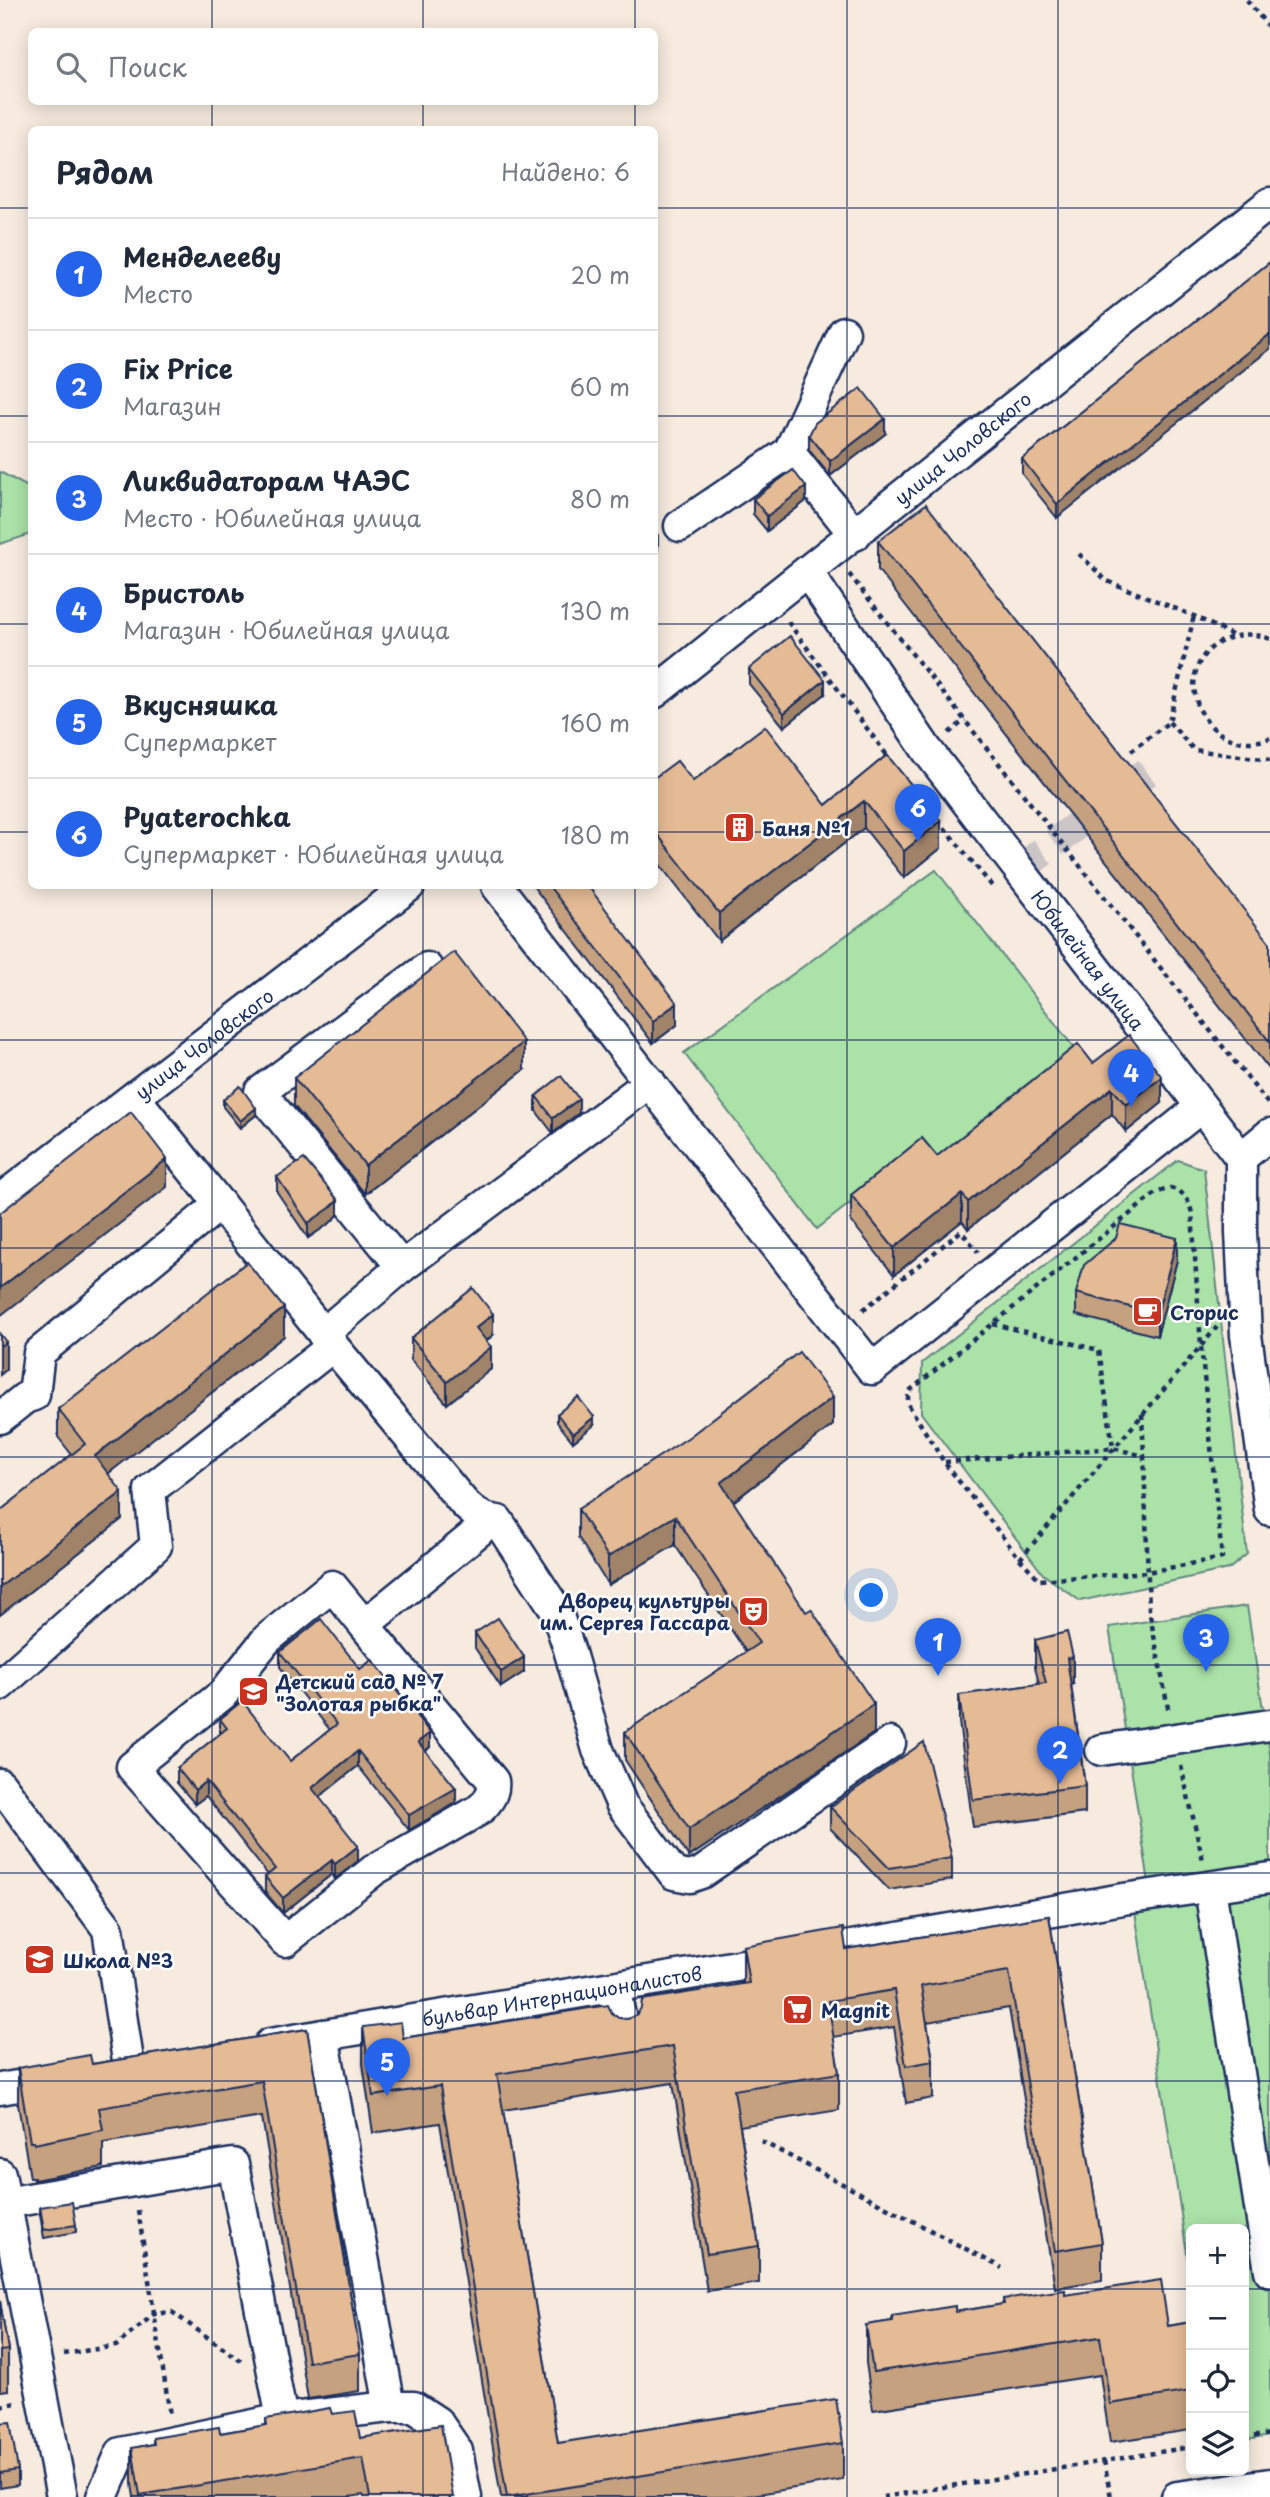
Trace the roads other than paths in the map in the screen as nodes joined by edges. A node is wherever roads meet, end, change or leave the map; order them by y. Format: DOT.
graph roads {
  1 [pos="1270,203"];
  2 [pos="844,331"];
  3 [pos="789,452"];
  4 [pos="680,526"];
  5 [pos="855,535"];
  6 [pos="808,573"];
  7 [pos="658,690"];
  8 [pos="405,889"];
  9 [pos="499,889"];
  10 [pos="427,968"];
  11 [pos="650,1082"];
  12 [pos="135,1098"];
  13 [pos="1201,1107"];
  14 [pos="1269,1138"];
  15 [pos="1241,1158"];
  16 [pos="0,1200"];
  17 [pos="220,1204"];
  18 [pos="402,1268"];
  19 [pos="328,1340"];
  20 [pos="0,1418"];
  21 [pos="1270,1510"];
  22 [pos="487,1520"];
  23 [pos="364,1625"];
  24 [pos="0,1685"];
  25 [pos="1270,1725"];
  26 [pos="890,1743"];
  27 [pos="1101,1750"];
  28 [pos="0,1784"];
  29 [pos="1270,1878"];
  30 [pos="1210,1888"];
  31 [pos="614,1987"];
  32 [pos="323,2035"];
  33 [pos="625,2039"];
  34 [pos="246,2048"];
  35 [pos="0,2089"];
  36 [pos="3,2189"];
  37 [pos="1270,2271"];
  38 [pos="390,2407"];
  39 [pos="282,2419"];
  40 [pos="1270,2484"];
  41 [pos="62,2497"];
  42 [pos="102,2497"];
  43 [pos="466,2497"];
  44 [pos="1177,2497"];
  1 -- 5 [label="street, улица Чоловского"];
  2 -- 3 [label="street"];
  3 -- 4 [label="street"];
  3 -- 5 [label="street"];
  5 -- 6 [label="street, улица Чоловского"];
  6 -- 7 [label="street, улица Чоловского"];
  6 -- 13 [label="street, Юбилейная улица"];
  8 -- 12 [label="street, улица Чоловского"];
  9 -- 11 [label="street"];
  10 -- 18 [label="street"];
  11 -- 13 [label="street"];
  11 -- 18 [label="street"];
  12 -- 16 [label="street, улица Чоловского"];
  12 -- 17 [label="street"];
  13 -- 15 [label="street, Юбилейная улица"];
  14 -- 15 [label="street"];
  15 -- 21 [label="street"];
  17 -- 19 [label="street"];
  17 -- 20 [label="street"];
  18 -- 19 [label="street"];
  19 -- 22 [label="street"];
  19 -- 24 [label="street"];
  22 -- 23 [label="street"];
  22 -- 26 [label="street"];
  23 -- 23 [label="street"];
  25 -- 27 [label="street"];
  28 -- 35 [label="street"];
  29 -- 30 [label="street, бульвар Интернационалистов"];
  30 -- 31 [label="street, бульвар Интернационалистов"];
  30 -- 37 [label="street"];
  31 -- 32 [label="street, бульвар Интернационалистов"];
  31 -- 33 [label="street"];
  32 -- 34 [label="street, бульвар Интернационалистов"];
  32 -- 38 [label="street"];
  36 -- 39 [label="street"];
  36 -- 41 [label="street"];
  38 -- 39 [label="street"];
  38 -- 43 [label="street"];
  39 -- 42 [label="street"];
  40 -- 44 [label="street"];
}
